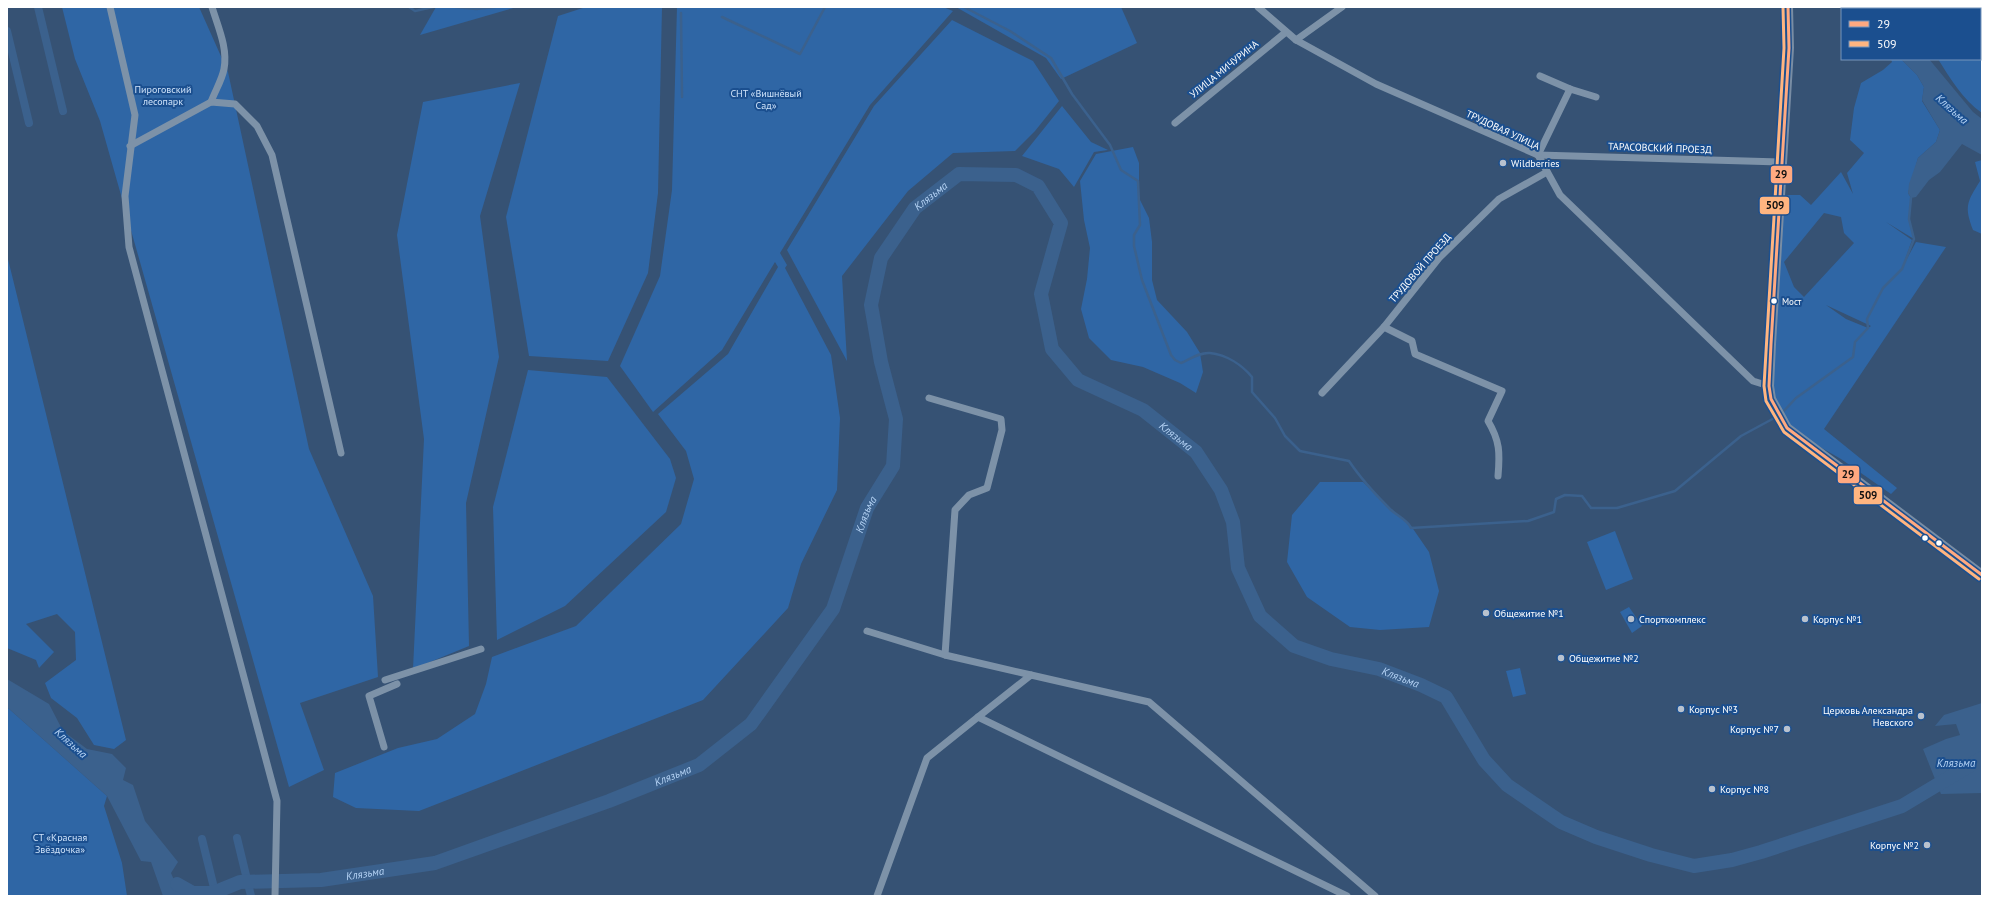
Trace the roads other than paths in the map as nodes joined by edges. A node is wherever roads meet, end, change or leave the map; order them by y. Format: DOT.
graph roads {
  1 [pos="110,7"];
  2 [pos="212,7"];
  3 [pos="1258,7"];
  4 [pos="1342,7"];
  5 [pos="1788,7"];
  6 [pos="1286,32"];
  7 [pos="1296,40"];
  8 [pos="1540,76"];
  9 [pos="1570,89"];
  10 [pos="1596,97"];
  11 [pos="211,102"];
  12 [pos="1175,123"];
  13 [pos="130,146"];
  14 [pos="1538,155"];
  15 [pos="1782,162"];
  16 [pos="1547,172"];
  17 [pos="1384,327"];
  18 [pos="1769,386"];
  19 [pos="1322,393"];
  20 [pos="930,398"];
  21 [pos="341,453"];
  22 [pos="1498,476"];
  23 [pos="1982,575"];
  24 [pos="867,631"];
  25 [pos="481,649"];
  26 [pos="945,655"];
  27 [pos="1031,675"];
  28 [pos="384,680"];
  29 [pos="397,684"];
  30 [pos="978,717"];
  31 [pos="384,747"];
  32 [pos="275,896"];
  33 [pos="877,896"];
  34 [pos="1347,896"];
  35 [pos="1375,896"];
  1 -- 13 [label="street"];
  2 -- 11 [label="street"];
  3 -- 6 [label="street, ТРУДОВАЯ УЛИЦА"];
  4 -- 7 [label="street"];
  5 -- 15 [label="main road"];
  6 -- 7 [label="street, ТРУДОВАЯ УЛИЦА"];
  6 -- 12 [label="street, УЛИЦА МИЧУРИНА"];
  7 -- 14 [label="street, ТРУДОВАЯ УЛИЦА"];
  8 -- 9 [label="street"];
  9 -- 10 [label="street"];
  9 -- 14 [label="street"];
  11 -- 13 [label="street"];
  11 -- 21 [label="street"];
  13 -- 32 [label="street"];
  14 -- 15 [label="street, ТАРАСОВСКИЙ ПРОЕЗД"];
  14 -- 16 [label="street, ТРУДОВАЯ УЛИЦА"];
  15 -- 18 [label="main road"];
  16 -- 17 [label="street, ТРУДОВОЙ ПРОЕЗД"];
  16 -- 18 [label="street, ТРУДОВАЯ УЛИЦА"];
  17 -- 19 [label="street, ТРУДОВОЙ ПРОЕЗД"];
  17 -- 22 [label="street"];
  18 -- 23 [label="main road"];
  20 -- 26 [label="street"];
  24 -- 26 [label="street"];
  25 -- 28 [label="street"];
  26 -- 27 [label="street"];
  27 -- 30 [label="street"];
  27 -- 35 [label="street"];
  29 -- 31 [label="street"];
  30 -- 33 [label="street"];
  30 -- 34 [label="street"];
}
